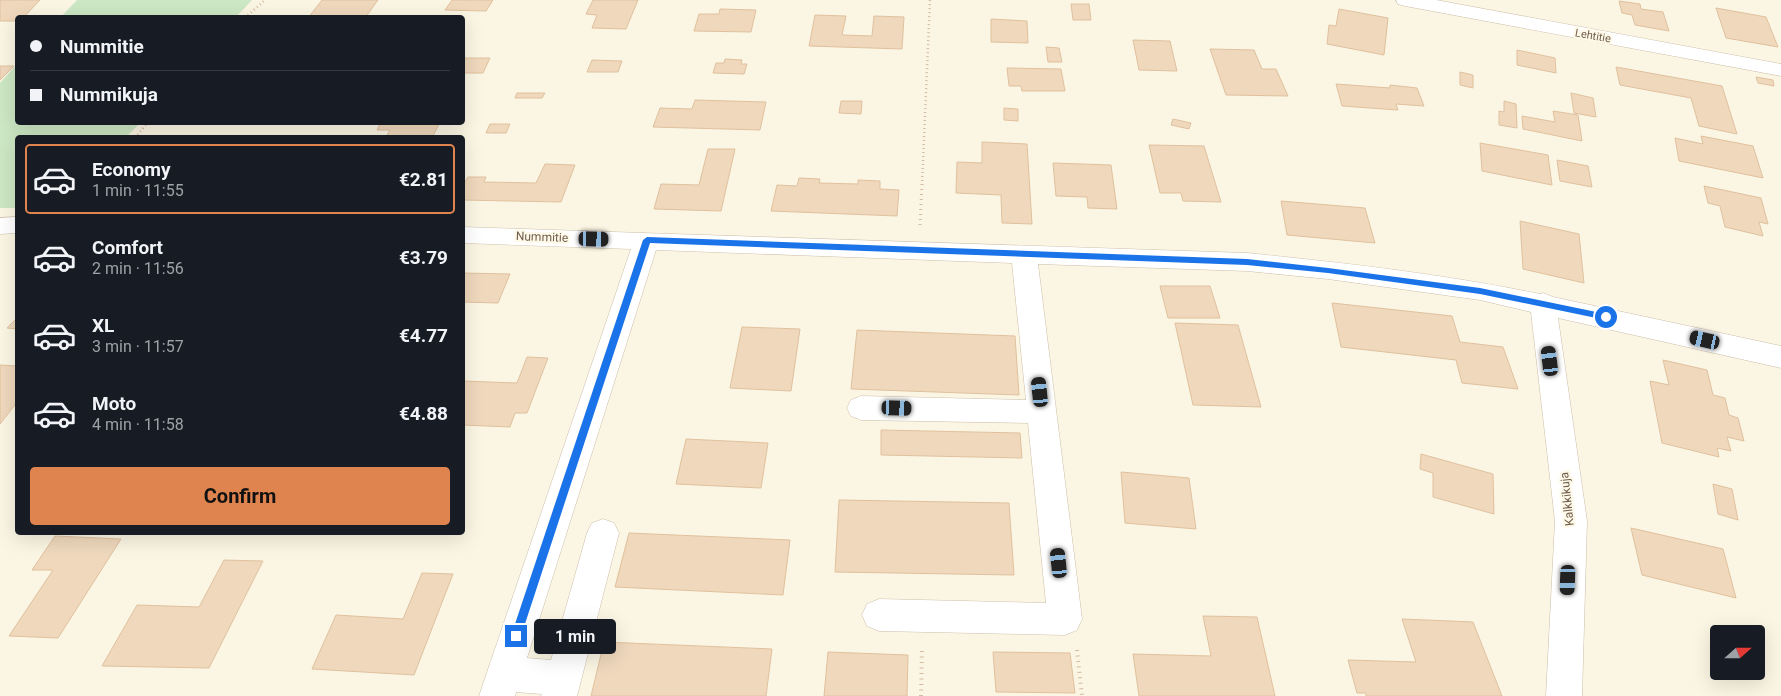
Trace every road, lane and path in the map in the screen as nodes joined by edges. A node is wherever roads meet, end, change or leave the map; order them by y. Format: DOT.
graph roads {
  1 [pos="265,0"];
  2 [pos="930,0"];
  3 [pos="1405,0"];
  4 [pos="1516,0"];
  5 [pos="249,15"];
  6 [pos="1516,22"];
  7 [pos="1781,70"];
  8 [pos="146,125"];
  9 [pos="137,135"];
  10 [pos="15,225"];
  11 [pos="0,226"];
  12 [pos="465,235"];
  13 [pos="647,240"];
  14 [pos="919,250"];
  15 [pos="1024,254"];
  16 [pos="1543,303"];
  17 [pos="1781,357"];
  18 [pos="861,408"];
  19 [pos="1042,412"];
  20 [pos="603,533"];
  21 [pos="879,615"];
  22 [pos="922,615"];
  23 [pos="1065,619"];
  24 [pos="500,685"];
  25 [pos="561,687"];
  26 [pos="921,696"];
  27 [pos="1082,696"];
  28 [pos="1564,696"];
  1 -- 5 [label="path"];
  2 -- 14 [label="path"];
  3 -- 6 [label="street, Lehtitie"];
  4 -- 6 [label="street"];
  6 -- 7 [label="street, Lehtitie"];
  8 -- 9 [label="path"];
  10 -- 11 [label="street"];
  12 -- 13 [label="street, Nummitie"];
  13 -- 14 [label="street, Nummitie"];
  13 -- 24 [label="street"];
  14 -- 15 [label="street, Nummitie"];
  15 -- 16 [label="street, Nummitie"];
  15 -- 19 [label="street"];
  16 -- 17 [label="street, Nummitie"];
  16 -- 28 [label="street, Kalkkikuja"];
  18 -- 19 [label="street"];
  19 -- 23 [label="street"];
  20 -- 25 [label="street"];
  21 -- 22 [label="street"];
  22 -- 23 [label="street"];
  22 -- 26 [label="path"];
  23 -- 27 [label="path"];
  24 -- 25 [label="street"];
}
